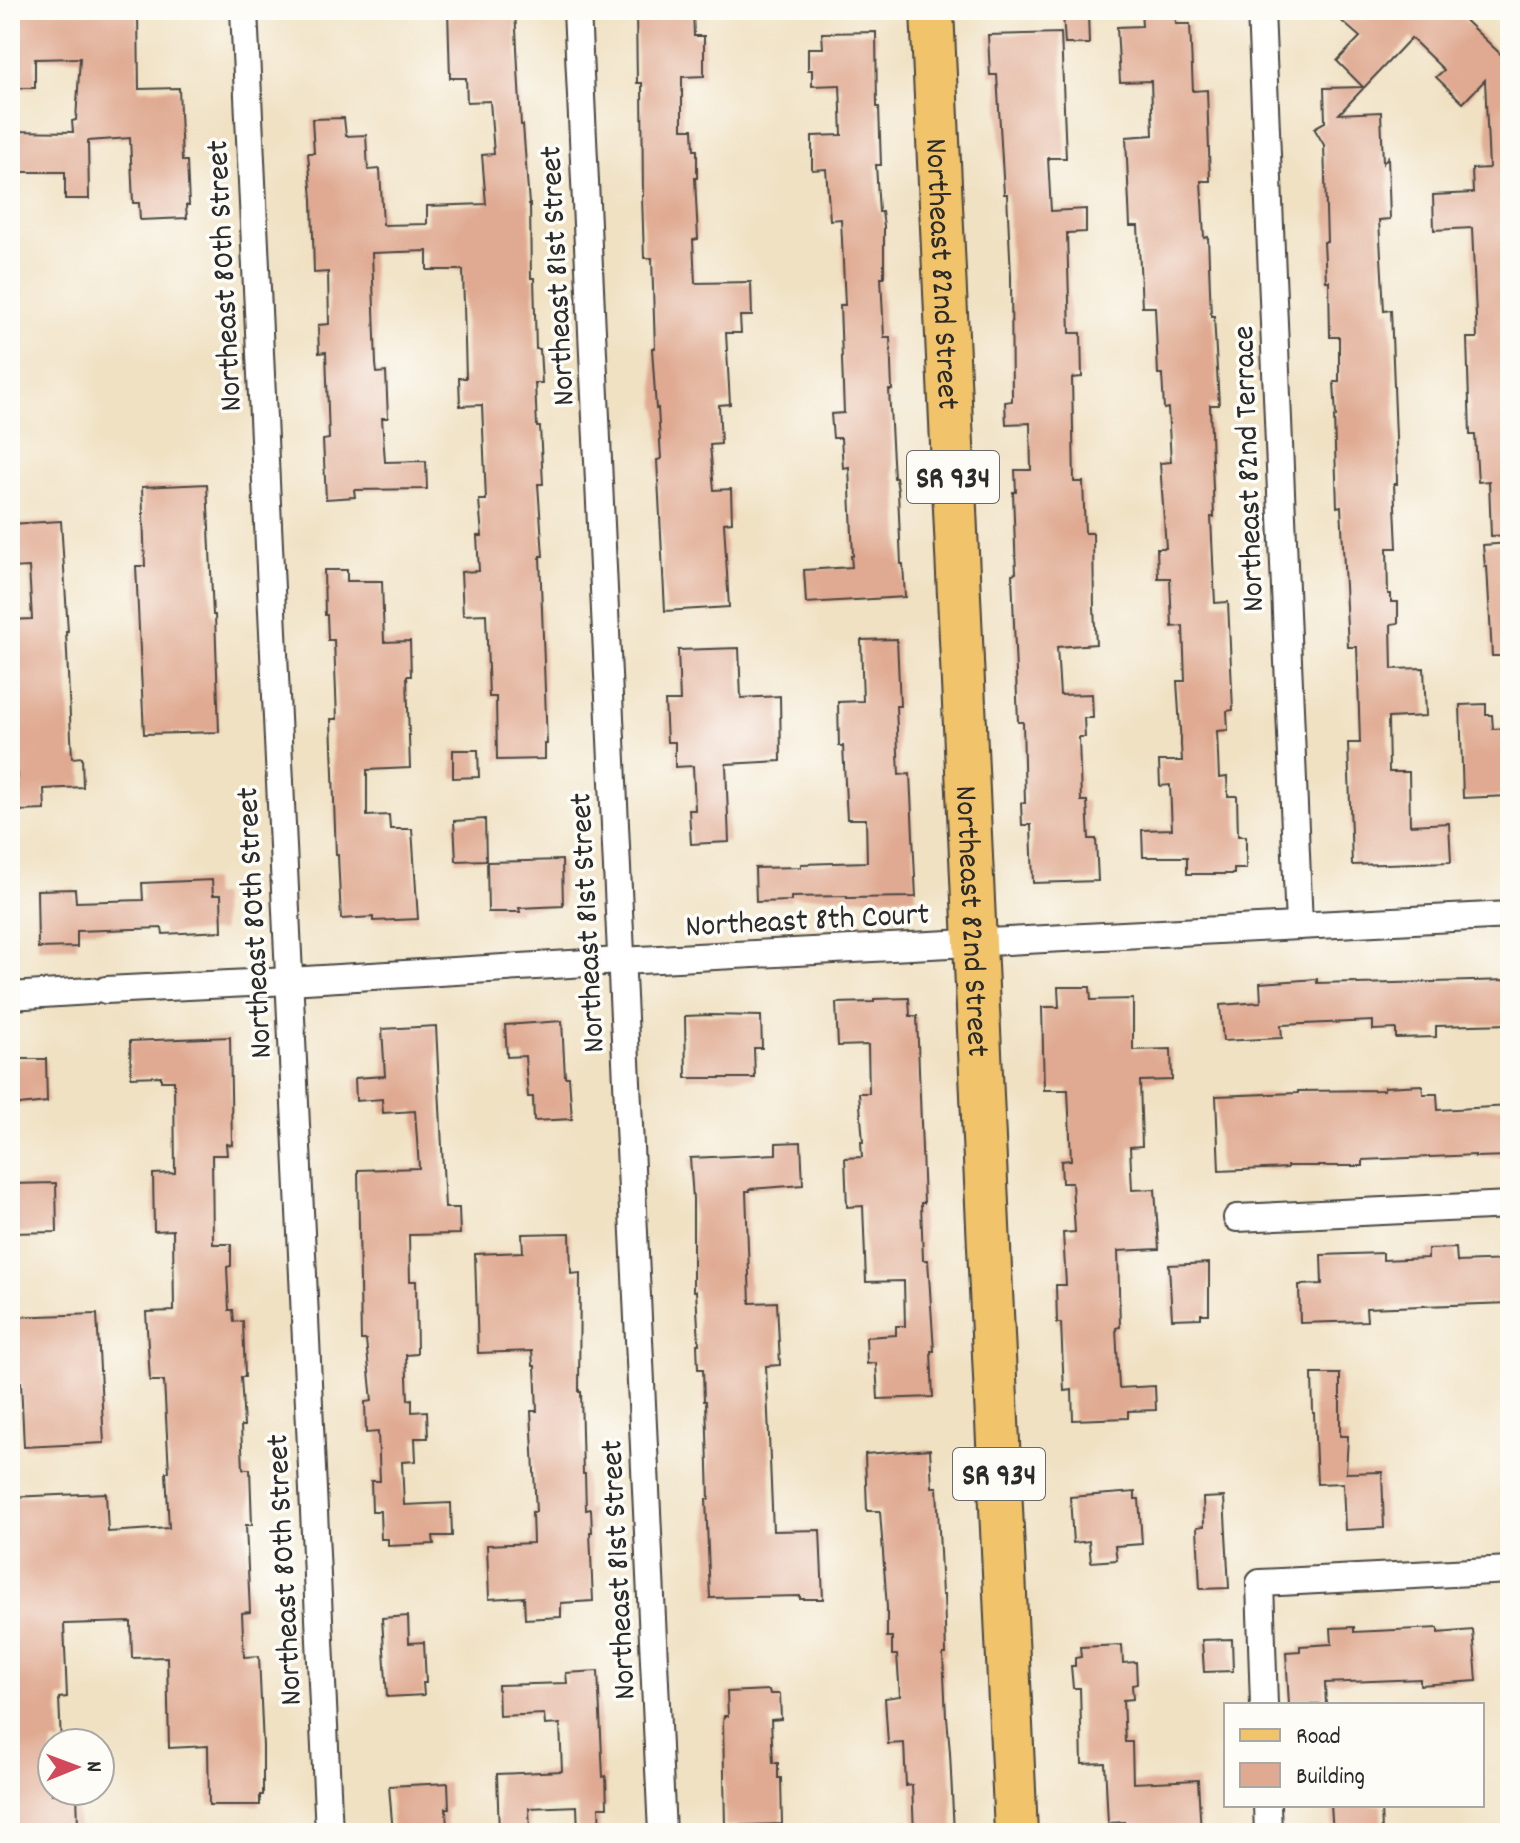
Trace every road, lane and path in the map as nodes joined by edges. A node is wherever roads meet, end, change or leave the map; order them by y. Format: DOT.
graph roads {
  1 [pos="244,10"];
  2 [pos="577,10"];
  3 [pos="932,10"];
  4 [pos="1261,10"];
  5 [pos="1510,915"];
  6 [pos="1299,926"];
  7 [pos="975,943"];
  8 [pos="620,961"];
  9 [pos="289,981"];
  10 [pos="10,996"];
  11 [pos="1510,1205"];
  12 [pos="1237,1218"];
  13 [pos="1510,1570"];
  14 [pos="1264,1703"];
  15 [pos="1267,1807"];
  16 [pos="329,1833"];
  17 [pos="662,1833"];
  18 [pos="1016,1833"];
  19 [pos="1268,1833"];
  1 -- 9 [label="street, Northeast 80th Street"];
  2 -- 8 [label="street, Northeast 81st Street"];
  3 -- 7 [label="main road, Northeast 82nd Street / SR 934"];
  4 -- 6 [label="street, Northeast 82nd Terrace"];
  5 -- 6 [label="street, Northeast 8th Court"];
  6 -- 7 [label="street, Northeast 8th Court"];
  7 -- 8 [label="street, Northeast 8th Court"];
  7 -- 18 [label="main road, Northeast 82nd Street / SR 934"];
  8 -- 9 [label="street, Northeast 8th Court"];
  8 -- 17 [label="street, Northeast 81st Street"];
  9 -- 10 [label="street, Northeast 8th Court"];
  9 -- 16 [label="street, Northeast 80th Street"];
  11 -- 12 [label="street"];
  13 -- 14 [label="street"];
  15 -- 19 [label="street"];
}
